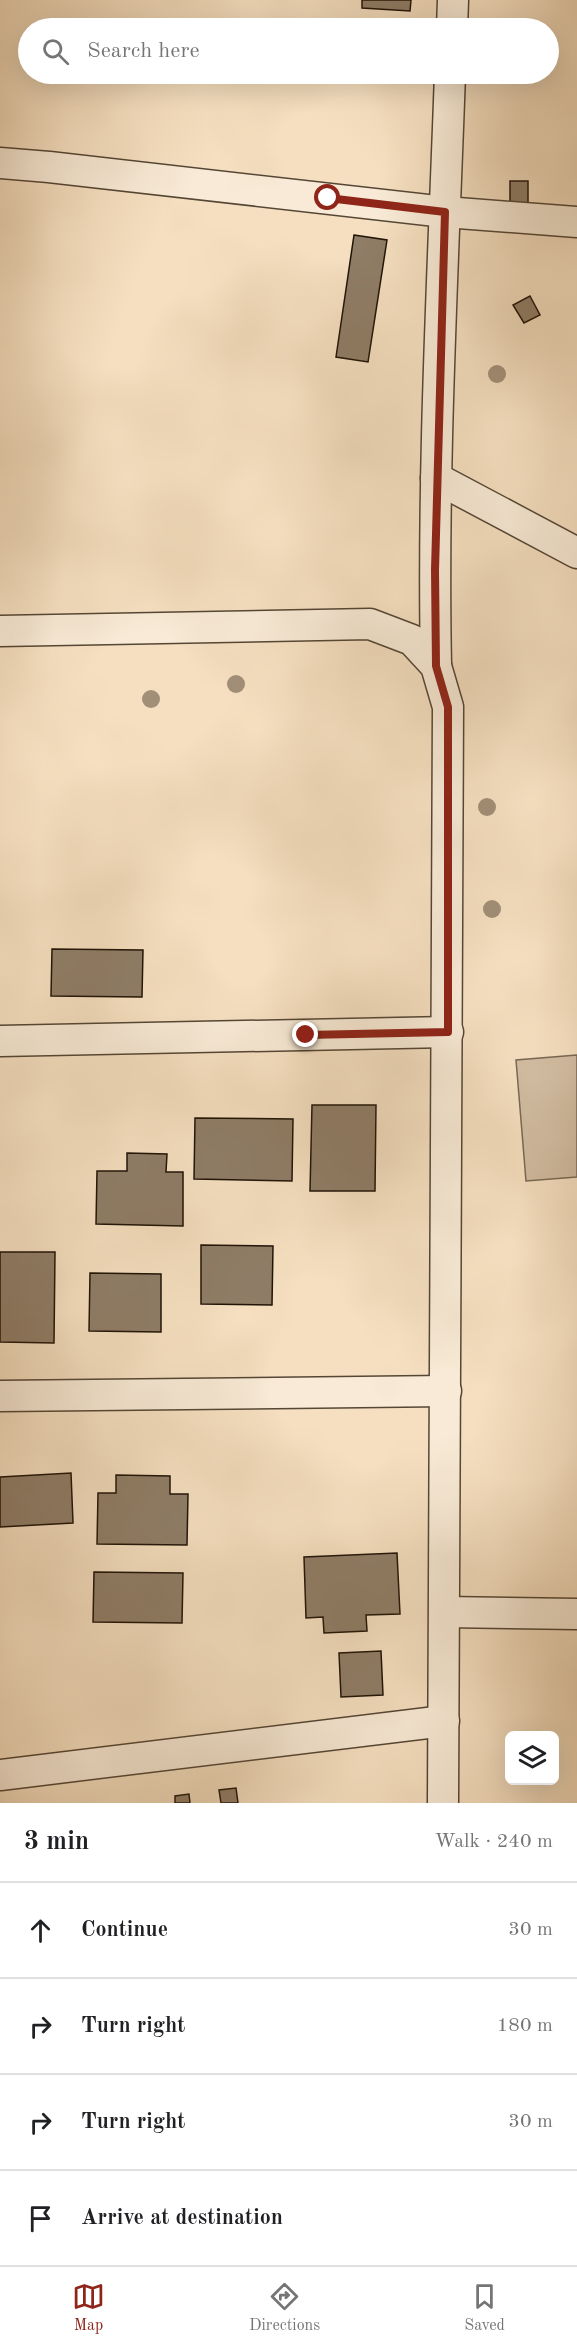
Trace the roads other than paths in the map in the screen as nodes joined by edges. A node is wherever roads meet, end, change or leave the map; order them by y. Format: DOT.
graph roads {
  1 [pos="453,0"];
  2 [pos="452,18"];
  3 [pos="450,84"];
  4 [pos="0,163"];
  5 [pos="445,212"];
  6 [pos="577,222"];
  7 [pos="436,478"];
  8 [pos="577,553"];
  9 [pos="0,631"];
  10 [pos="436,666"];
  11 [pos="448,1032"];
  12 [pos="0,1041"];
  13 [pos="446,1391"];
  14 [pos="0,1396"];
  15 [pos="445,1612"];
  16 [pos="577,1614"];
  17 [pos="444,1721"];
  18 [pos="0,1775"];
  19 [pos="443,1803"];
  1 -- 2 [label="street"];
  3 -- 5 [label="street"];
  4 -- 5 [label="street"];
  5 -- 6 [label="street"];
  5 -- 7 [label="street"];
  7 -- 8 [label="street"];
  7 -- 10 [label="street"];
  9 -- 10 [label="street"];
  10 -- 11 [label="street"];
  11 -- 12 [label="street"];
  11 -- 13 [label="street"];
  13 -- 14 [label="street"];
  13 -- 15 [label="street"];
  15 -- 16 [label="street"];
  15 -- 17 [label="street"];
  17 -- 18 [label="street"];
  17 -- 19 [label="street"];
}
